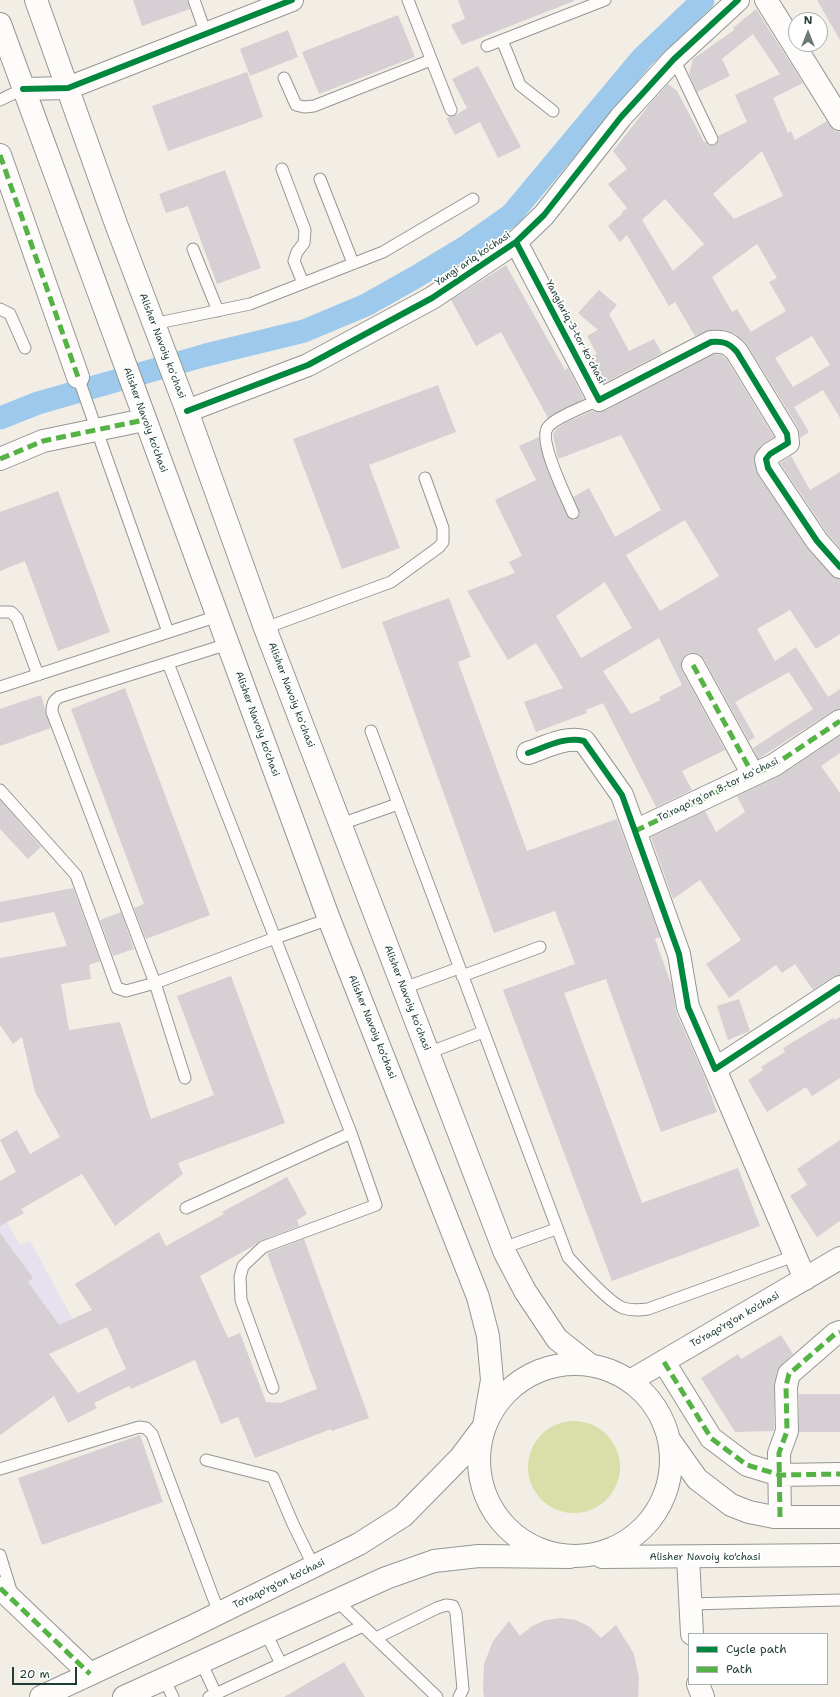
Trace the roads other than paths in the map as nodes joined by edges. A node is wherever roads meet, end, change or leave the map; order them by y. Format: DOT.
graph roads {
  1 [pos="36,0"];
  2 [pos="194,0"];
  3 [pos="292,0"];
  4 [pos="408,0"];
  5 [pos="605,0"];
  6 [pos="738,0"];
  7 [pos="766,0"];
  8 [pos="0,24"];
  9 [pos="206,34"];
  10 [pos="502,40"];
  11 [pos="488,46"];
  12 [pos="674,59"];
  13 [pos="431,60"];
  14 [pos="284,78"];
  15 [pos="68,88"];
  16 [pos="23,89"];
  17 [pos="0,100"];
  18 [pos="451,110"];
  19 [pos="553,112"];
  20 [pos="840,119"];
  21 [pos="712,139"];
  22 [pos="0,155"];
  23 [pos="282,169"];
  24 [pos="320,180"];
  25 [pos="473,199"];
  26 [pos="516,242"];
  27 [pos="193,249"];
  28 [pos="353,263"];
  29 [pos="303,283"];
  30 [pos="0,309"];
  31 [pos="218,311"];
  32 [pos="156,331"];
  33 [pos="25,348"];
  34 [pos="78,377"];
  35 [pos="599,400"];
  36 [pos="184,405"];
  37 [pos="143,413"];
  38 [pos="97,430"];
  39 [pos="0,459"];
  40 [pos="425,478"];
  41 [pos="573,513"];
  42 [pos="840,567"];
  43 [pos="0,612"];
  44 [pos="218,616"];
  45 [pos="265,628"];
  46 [pos="168,632"];
  47 [pos="228,644"];
  48 [pos="168,663"];
  49 [pos="693,665"];
  50 [pos="38,675"];
  51 [pos="0,687"];
  52 [pos="840,721"];
  53 [pos="371,732"];
  54 [pos="528,753"];
  55 [pos="752,773"];
  56 [pos="0,790"];
  57 [pos="398,804"];
  58 [pos="341,824"];
  59 [pos="635,831"];
  60 [pos="329,919"];
  61 [pos="275,938"];
  62 [pos="540,947"];
  63 [pos="460,972"];
  64 [pos="155,983"];
  65 [pos="840,987"];
  66 [pos="404,988"];
  67 [pos="483,1032"];
  68 [pos="428,1053"];
  69 [pos="715,1069"];
  70 [pos="185,1078"];
  71 [pos="351,1133"];
  72 [pos="186,1208"];
  73 [pos="556,1229"];
  74 [pos="503,1248"];
  75 [pos="794,1256"];
  76 [pos="840,1258"];
  77 [pos="805,1280"];
  78 [pos="840,1332"];
  79 [pos="664,1362"];
  80 [pos="590,1365"];
  81 [pos="630,1381"];
  82 [pos="273,1388"];
  83 [pos="484,1426"];
  84 [pos="670,1441"];
  85 [pos="206,1460"];
  86 [pos="0,1469"];
  87 [pos="840,1474"];
  88 [pos="780,1475"];
  89 [pos="780,1517"];
  90 [pos="840,1517"];
  91 [pos="0,1555"];
  92 [pos="840,1555"];
  93 [pos="570,1557"];
  94 [pos="688,1557"];
  95 [pos="314,1566"];
  96 [pos="7,1595"];
  97 [pos="840,1600"];
  98 [pos="337,1601"];
  99 [pos="690,1604"];
  100 [pos="219,1613"];
  101 [pos="363,1626"];
  102 [pos="266,1633"];
  103 [pos="692,1633"];
  104 [pos="376,1638"];
  105 [pos="201,1662"];
  106 [pos="281,1664"];
  107 [pos="90,1674"];
  108 [pos="698,1685"];
  109 [pos="169,1688"];
  110 [pos="212,1695"];
  111 [pos="41,1697"];
  112 [pos="124,1697"];
  113 [pos="437,1697"];
  114 [pos="459,1697"];
  115 [pos="703,1697"];
  1 -- 15 [label="main road, Alisher Navoiy koʻchasi"];
  2 -- 9 [label="lane"];
  3 -- 9 [label="main road"];
  4 -- 13 [label="lane"];
  5 -- 10 [label="lane"];
  6 -- 12 [label="main road, Yangi ariq ko‘chasi"];
  7 -- 20 [label="main road"];
  8 -- 16 [label="main road, Alisher Navoiy ko'chasi"];
  9 -- 15 [label="main road"];
  10 -- 11 [label="lane"];
  10 -- 19 [label="lane"];
  12 -- 21 [label="lane"];
  12 -- 26 [label="main road, Yangi ariq ko‘chasi"];
  13 -- 14 [label="lane"];
  13 -- 18 [label="lane"];
  15 -- 16 [label="main road"];
  15 -- 32 [label="main road, Alisher Navoiy koʻchasi"];
  16 -- 17 [label="lane"];
  16 -- 37 [label="main road, Alisher Navoiy ko'chasi"];
  22 -- 34 [label="main road"];
  23 -- 29 [label="lane"];
  24 -- 28 [label="lane"];
  25 -- 28 [label="lane"];
  26 -- 35 [label="main road, Yangiariq 3-tor koʻchasi"];
  26 -- 36 [label="main road, Yangi ariq ko‘chasi"];
  27 -- 31 [label="lane"];
  28 -- 29 [label="lane"];
  29 -- 31 [label="lane"];
  30 -- 33 [label="lane"];
  31 -- 32 [label="lane"];
  32 -- 36 [label="main road, Alisher Navoiy koʻchasi"];
  34 -- 38 [label="lane"];
  35 -- 41 [label="lane"];
  35 -- 42 [label="main road, Yangiariq 3-tor koʻchasi"];
  36 -- 45 [label="main road, Alisher Navoiy koʻchasi"];
  37 -- 38 [label="main road"];
  37 -- 44 [label="main road, Alisher Navoiy ko'chasi"];
  38 -- 39 [label="main road"];
  38 -- 46 [label="lane"];
  40 -- 45 [label="lane"];
  43 -- 50 [label="lane"];
  44 -- 46 [label="lane"];
  44 -- 47 [label="main road, Alisher Navoiy ko'chasi"];
  45 -- 58 [label="main road, Alisher Navoiy koʻchasi"];
  46 -- 50 [label="lane"];
  47 -- 48 [label="lane"];
  47 -- 60 [label="main road, Alisher Navoiy ko'chasi"];
  48 -- 61 [label="lane"];
  48 -- 64 [label="lane"];
  49 -- 55 [label="main road"];
  50 -- 51 [label="lane"];
  52 -- 55 [label="main road, Toʻraqoʻrgʻon 8-tor koʻchasi"];
  53 -- 57 [label="lane"];
  54 -- 59 [label="main road"];
  55 -- 59 [label="main road, Toʻraqoʻrgʻon 8-tor koʻchasi"];
  56 -- 64 [label="lane"];
  57 -- 58 [label="lane"];
  57 -- 63 [label="lane"];
  58 -- 66 [label="main road, Alisher Navoiy koʻchasi"];
  59 -- 69 [label="main road"];
  60 -- 61 [label="lane"];
  60 -- 83 [label="main road, Alisher Navoiy ko'chasi"];
  61 -- 64 [label="lane"];
  61 -- 71 [label="lane"];
  62 -- 63 [label="lane"];
  63 -- 66 [label="lane"];
  63 -- 67 [label="lane"];
  64 -- 70 [label="lane"];
  65 -- 69 [label="main road"];
  66 -- 68 [label="main road, Alisher Navoiy koʻchasi"];
  67 -- 68 [label="lane"];
  67 -- 73 [label="lane"];
  68 -- 74 [label="main road, Alisher Navoiy koʻchasi"];
  69 -- 75 [label="main road"];
  71 -- 72 [label="lane"];
  71 -- 82 [label="lane"];
  73 -- 74 [label="lane"];
  73 -- 75 [label="lane"];
  74 -- 80 [label="main road, Alisher Navoiy koʻchasi"];
  75 -- 77 [label="main road"];
  76 -- 77 [label="main road, To'raqo'rg'on ko'chasi"];
  77 -- 79 [label="main road, To'raqo'rg'on ko'chasi"];
  78 -- 88 [label="main road"];
  79 -- 81 [label="main road, To'raqo'rg'on ko'chasi"];
  79 -- 88 [label="main road"];
  80 -- 81 [label="main road"];
  80 -- 83 [label="main road"];
  81 -- 84 [label="main road"];
  83 -- 93 [label="main road, Alisher Navoiy ko'chasi"];
  83 -- 95 [label="main road, To'raqo'rg'on ko'chasi"];
  84 -- 89 [label="main road"];
  84 -- 93 [label="main road"];
  85 -- 95 [label="lane"];
  86 -- 100 [label="lane"];
  87 -- 88 [label="main road"];
  88 -- 89 [label="main road"];
  89 -- 90 [label="main road"];
  91 -- 96 [label="lane"];
  92 -- 94 [label="main road, Alisher Navoiy ko'chasi"];
  93 -- 94 [label="main road, Alisher Navoiy ko'chasi"];
  93 -- 98 [label="main road"];
  94 -- 99 [label="main road"];
  95 -- 100 [label="main road, To'raqo'rg'on ko'chasi"];
  96 -- 107 [label="main road"];
  97 -- 99 [label="lane"];
  98 -- 101 [label="lane"];
  98 -- 102 [label="main road"];
  99 -- 103 [label="main road"];
  100 -- 107 [label="main road, To'raqo'rg'on ko'chasi"];
  101 -- 104 [label="lane"];
  101 -- 106 [label="lane"];
  102 -- 105 [label="main road"];
  102 -- 106 [label="lane"];
  104 -- 113 [label="lane"];
  104 -- 114 [label="lane"];
  105 -- 109 [label="main road"];
  105 -- 110 [label="lane"];
  106 -- 110 [label="lane"];
  107 -- 111 [label="main road, To'raqo'rg'on ko'chasi"];
  108 -- 115 [label="main road"];
  109 -- 112 [label="main road"];
}
